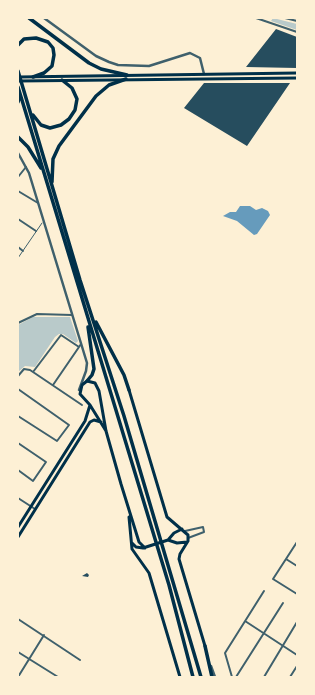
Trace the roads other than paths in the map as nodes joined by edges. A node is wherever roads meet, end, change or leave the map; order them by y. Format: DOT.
graph roads {
  1 [pos="29,18"];
  2 [pos="44,18"];
  3 [pos="256,18"];
  4 [pos="285,18"];
  5 [pos="263,19"];
  6 [pos="297,21"];
  7 [pos="297,32"];
  8 [pos="18,45"];
  9 [pos="18,71"];
  10 [pos="297,73"];
  11 [pos="204,74"];
  12 [pos="18,77"];
  13 [pos="33,77"];
  14 [pos="127,77"];
  15 [pos="297,78"];
  16 [pos="62,80"];
  17 [pos="18,81"];
  18 [pos="18,87"];
  19 [pos="20,94"];
  20 [pos="18,102"];
  21 [pos="30,110"];
  22 [pos="18,137"];
  23 [pos="18,153"];
  24 [pos="27,167"];
  25 [pos="18,177"];
  26 [pos="46,179"];
  27 [pos="18,191"];
  28 [pos="54,192"];
  29 [pos="39,203"];
  30 [pos="18,219"];
  31 [pos="44,221"];
  32 [pos="36,231"];
  33 [pos="18,247"];
  34 [pos="23,251"];
  35 [pos="18,258"];
  36 [pos="90,308"];
  37 [pos="85,312"];
  38 [pos="73,315"];
  39 [pos="18,323"];
  40 [pos="80,346"];
  41 [pos="33,372"];
  42 [pos="18,376"];
  43 [pos="87,380"];
  44 [pos="53,386"];
  45 [pos="18,389"];
  46 [pos="79,390"];
  47 [pos="129,390"];
  48 [pos="82,405"];
  49 [pos="90,405"];
  50 [pos="18,416"];
  51 [pos="101,422"];
  52 [pos="106,431"];
  53 [pos="74,437"];
  54 [pos="78,440"];
  55 [pos="18,443"];
  56 [pos="18,470"];
  57 [pos="18,498"];
  58 [pos="21,500"];
  59 [pos="18,504"];
  60 [pos="31,507"];
  61 [pos="35,509"];
  62 [pos="129,513"];
  63 [pos="18,527"];
  64 [pos="183,530"];
  65 [pos="18,537"];
  66 [pos="168,540"];
  67 [pos="188,540"];
  68 [pos="131,542"];
  69 [pos="297,542"];
  70 [pos="145,548"];
  71 [pos="286,558"];
  72 [pos="297,566"];
  73 [pos="264,591"];
  74 [pos="297,594"];
  75 [pos="283,603"];
  76 [pos="18,619"];
  77 [pos="245,621"];
  78 [pos="297,622"];
  79 [pos="264,634"];
  80 [pos="44,636"];
  81 [pos="205,646"];
  82 [pos="284,646"];
  83 [pos="18,652"];
  84 [pos="297,655"];
  85 [pos="29,659"];
  86 [pos="80,660"];
  87 [pos="297,666"];
  88 [pos="18,677"];
  89 [pos="58,677"];
  90 [pos="180,677"];
  91 [pos="193,677"];
  92 [pos="201,677"];
  93 [pos="213,677"];
  94 [pos="232,677"];
  95 [pos="236,677"];
  96 [pos="264,677"];
  97 [pos="290,677"];
  1 -- 14 [label="highway"];
  2 -- 11 [label="street"];
  3 -- 5 [label="street"];
  4 -- 6 [label="street"];
  5 -- 7 [label="street"];
  8 -- 13 [label="highway"];
  9 -- 21 [label="highway"];
  10 -- 11 [label="main road"];
  11 -- 14 [label="main road"];
  12 -- 13 [label="main road"];
  13 -- 14 [label="main road"];
  14 -- 15 [label="main road"];
  14 -- 16 [label="main road"];
  14 -- 28 [label="highway"];
  16 -- 17 [label="main road"];
  16 -- 21 [label="highway"];
  18 -- 19 [label="highway"];
  19 -- 20 [label="highway"];
  19 -- 26 [label="highway"];
  21 -- 28 [label="highway"];
  22 -- 26 [label="highway"];
  23 -- 24 [label="street"];
  24 -- 25 [label="street"];
  24 -- 29 [label="street"];
  26 -- 37 [label="highway"];
  27 -- 29 [label="street"];
  28 -- 36 [label="highway"];
  29 -- 31 [label="street"];
  30 -- 32 [label="street"];
  31 -- 32 [label="lane"];
  31 -- 38 [label="street"];
  32 -- 34 [label="lane"];
  33 -- 34 [label="street"];
  34 -- 35 [label="lane"];
  36 -- 47 [label="highway"];
  36 -- 92 [label="highway"];
  37 -- 43 [label="highway"];
  37 -- 91 [label="highway"];
  38 -- 39 [label="street"];
  38 -- 40 [label="street"];
  40 -- 41 [label="street"];
  40 -- 44 [label="street"];
  40 -- 46 [label="street"];
  41 -- 42 [label="street"];
  41 -- 44 [label="street"];
  43 -- 46 [label="main road"];
  43 -- 52 [label="main road"];
  44 -- 48 [label="street"];
  45 -- 50 [label="street"];
  46 -- 49 [label="main road"];
  47 -- 64 [label="main road"];
  49 -- 51 [label="main road"];
  49 -- 53 [label="main road"];
  51 -- 52 [label="main road"];
  51 -- 54 [label="main road"];
  52 -- 62 [label="main road"];
  53 -- 54 [label="lane"];
  53 -- 60 [label="main road"];
  54 -- 61 [label="main road"];
  55 -- 56 [label="street"];
  57 -- 58 [label="street"];
  58 -- 59 [label="street"];
  58 -- 60 [label="street"];
  60 -- 61 [label="street"];
  60 -- 63 [label="main road"];
  61 -- 65 [label="main road"];
  62 -- 68 [label="main road"];
  62 -- 70 [label="main road"];
  64 -- 66 [label="main road"];
  64 -- 67 [label="main road"];
  64 -- 67 [label="street"];
  66 -- 67 [label="main road"];
  66 -- 70 [label="main road"];
  67 -- 81 [label="main road"];
  68 -- 70 [label="main road"];
  68 -- 90 [label="main road"];
  69 -- 71 [label="street"];
  71 -- 72 [label="street"];
  71 -- 74 [label="street"];
  73 -- 77 [label="street"];
  75 -- 79 [label="street"];
  76 -- 80 [label="street"];
  77 -- 79 [label="street"];
  77 -- 94 [label="street"];
  78 -- 82 [label="street"];
  79 -- 82 [label="street"];
  79 -- 95 [label="street"];
  80 -- 85 [label="street"];
  80 -- 86 [label="street"];
  81 -- 93 [label="highway"];
  82 -- 84 [label="street"];
  82 -- 96 [label="street"];
  83 -- 85 [label="street"];
  85 -- 88 [label="street"];
  85 -- 89 [label="street"];
  87 -- 97 [label="street"];
}
